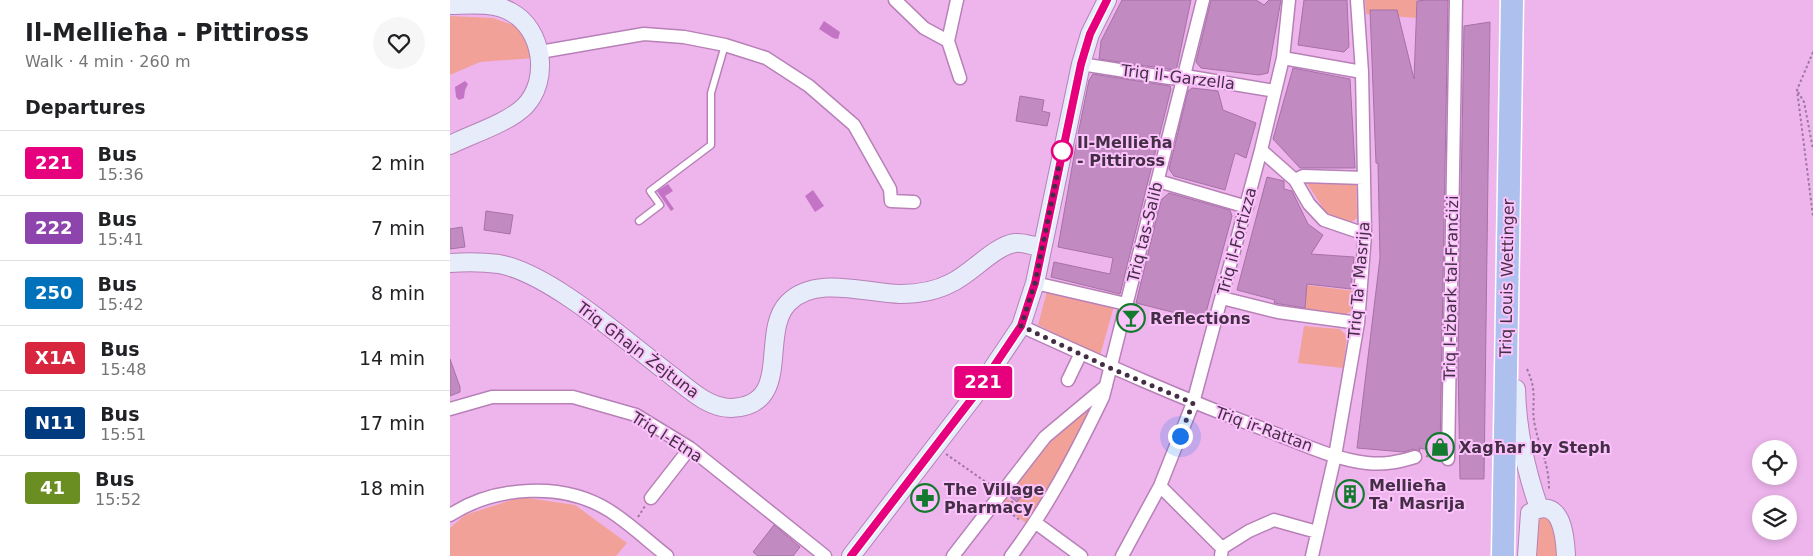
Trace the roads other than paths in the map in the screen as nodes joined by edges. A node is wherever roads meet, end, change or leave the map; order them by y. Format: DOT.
graph roads {
  1 [pos="895,0"];
  2 [pos="957,0"];
  3 [pos="1108,0"];
  4 [pos="1203,0"];
  5 [pos="1289,0"];
  6 [pos="1357,0"];
  7 [pos="1456,0"];
  8 [pos="1499,0"];
  9 [pos="1512,0"];
  10 [pos="450,5"];
  11 [pos="948,42"];
  12 [pos="725,45"];
  13 [pos="540,52"];
  14 [pos="1283,58"];
  15 [pos="1081,64"];
  16 [pos="1362,72"];
  17 [pos="960,78"];
  18 [pos="1183,79"];
  19 [pos="1275,90"];
  20 [pos="450,145"];
  21 [pos="1261,150"];
  22 [pos="1364,178"];
  23 [pos="1295,180"];
  24 [pos="1158,182"];
  25 [pos="914,202"];
  26 [pos="1247,207"];
  27 [pos="639,221"];
  28 [pos="1366,234"];
  29 [pos="1041,247"];
  30 [pos="450,264"];
  31 [pos="1035,283"];
  32 [pos="1222,298"];
  33 [pos="1126,304"];
  34 [pos="1358,323"];
  35 [pos="1021,326"];
  36 [pos="1081,353"];
  37 [pos="1505,362"];
  38 [pos="1110,368"];
  39 [pos="1068,380"];
  40 [pos="1106,386"];
  41 [pos="1193,403"];
  42 [pos="450,409"];
  43 [pos="690,448"];
  44 [pos="1335,456"];
  45 [pos="1415,457"];
  46 [pos="1448,459"];
  47 [pos="1160,486"];
  48 [pos="651,498"];
  49 [pos="1544,508"];
  50 [pos="450,516"];
  51 [pos="1035,524"];
  52 [pos="1317,532"];
  53 [pos="1222,552"];
  54 [pos="819,555"];
  55 [pos="667,556"];
  56 [pos="851,556"];
  57 [pos="953,556"];
  58 [pos="1011,556"];
  59 [pos="1081,556"];
  60 [pos="1122,556"];
  61 [pos="1312,556"];
  62 [pos="1492,556"];
  63 [pos="1503,556"];
  64 [pos="1527,556"];
  65 [pos="1566,556"];
  1 -- 11 [label="street"];
  2 -- 11 [label="street"];
  3 -- 15 [label="street"];
  4 -- 18 [label="street, Triq tas-Salib"];
  5 -- 14 [label="street, Triq il-Fortizza"];
  6 -- 16 [label="street, Triq Ta' Masrija"];
  7 -- 46 [label="street, Triq l-Iżbark tal-Franċiżi"];
  8 -- 62 [label="highway, Triq Louis Wettinger"];
  9 -- 37 [label="highway, Triq Louis Wettinger"];
  10 -- 13 [label="street"];
  11 -- 17 [label="street"];
  12 -- 13 [label="street"];
  12 -- 25 [label="street"];
  12 -- 27 [label="lane"];
  13 -- 20 [label="street"];
  14 -- 16 [label="street"];
  14 -- 19 [label="street, Triq il-Fortizza"];
  15 -- 18 [label="street, Triq il-Garzella"];
  15 -- 29 [label="street"];
  16 -- 22 [label="street, Triq Ta' Masrija"];
  18 -- 19 [label="street, Triq il-Garzella"];
  18 -- 24 [label="street, Triq tas-Salib"];
  19 -- 21 [label="street, Triq il-Fortizza"];
  21 -- 23 [label="street"];
  21 -- 26 [label="street, Triq il-Fortizza"];
  22 -- 23 [label="street"];
  22 -- 28 [label="street, Triq Ta' Masrija"];
  23 -- 28 [label="street"];
  24 -- 26 [label="street"];
  24 -- 33 [label="street, Triq tas-Salib"];
  26 -- 32 [label="street, Triq il-Fortizza"];
  28 -- 34 [label="street, Triq Ta' Masrija"];
  29 -- 30 [label="street, Triq Għajn Żejtuna"];
  29 -- 31 [label="street"];
  31 -- 33 [label="street"];
  31 -- 35 [label="street"];
  32 -- 34 [label="street"];
  32 -- 41 [label="street, Triq il-Fortizza"];
  33 -- 38 [label="street, Triq tas-Salib"];
  34 -- 44 [label="street, Triq Ta' Masrija"];
  35 -- 36 [label="street, Triq ir-Rattan"];
  35 -- 56 [label="street"];
  36 -- 38 [label="street, Triq ir-Rattan"];
  36 -- 39 [label="street"];
  37 -- 49 [label="street"];
  37 -- 63 [label="highway, Triq Louis Wettinger"];
  38 -- 40 [label="street, Triq tas-Salib"];
  38 -- 41 [label="street, Triq ir-Rattan"];
  40 -- 51 [label="street, Triq tas-Salib"];
  40 -- 57 [label="street"];
  41 -- 44 [label="street, Triq ir-Rattan"];
  41 -- 47 [label="street, Triq il-Fortizza"];
  42 -- 43 [label="street, Triq l-Etna"];
  43 -- 48 [label="street"];
  43 -- 54 [label="street, Triq l-Etna"];
  44 -- 45 [label="street"];
  44 -- 52 [label="street, Triq Ta' Masrija"];
  47 -- 53 [label="street"];
  47 -- 60 [label="street, Triq il-Fortizza"];
  49 -- 64 [label="street"];
  49 -- 65 [label="street"];
  50 -- 55 [label="street"];
  51 -- 58 [label="street, Triq tas-Salib"];
  51 -- 59 [label="street"];
  52 -- 53 [label="street"];
  52 -- 61 [label="street, Triq Ta' Masrija"];
}
